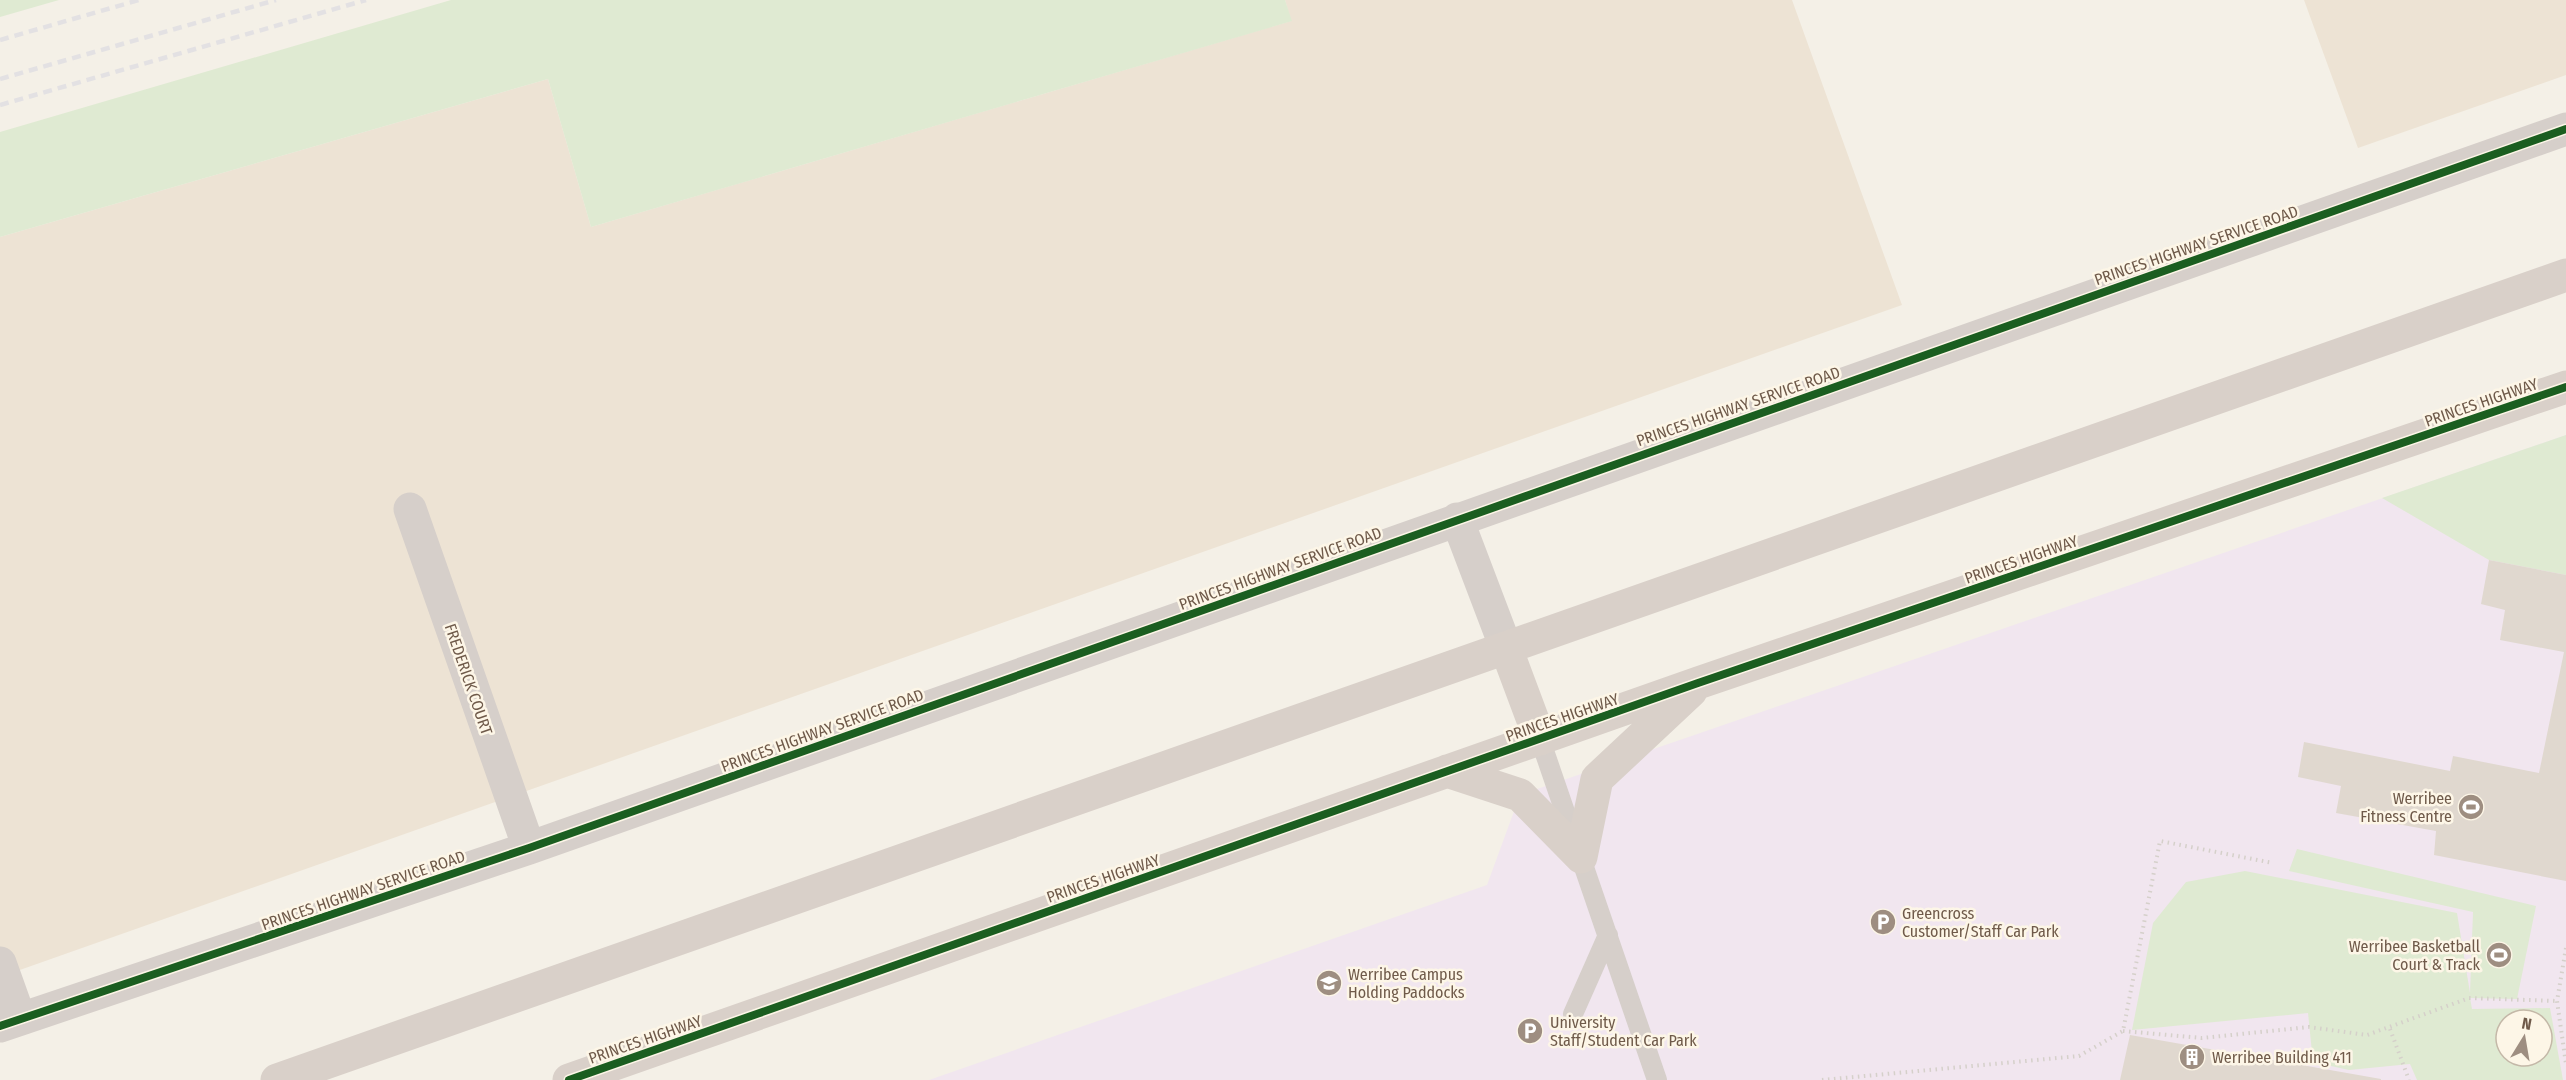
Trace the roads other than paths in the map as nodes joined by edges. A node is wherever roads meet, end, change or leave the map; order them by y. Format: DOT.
graph roads {
  1 [pos="2566,129"];
  2 [pos="2566,275"];
  3 [pos="2566,387"];
  4 [pos="410,509"];
  5 [pos="1457,519"];
  6 [pos="1506,648"];
  7 [pos="1698,684"];
  8 [pos="1540,739"];
  9 [pos="1447,771"];
  10 [pos="529,848"];
  11 [pos="1581,857"];
  12 [pos="1608,935"];
  13 [pos="0,963"];
  14 [pos="1573,1014"];
  15 [pos="10,1022"];
  16 [pos="277,1080"];
  17 [pos="569,1080"];
  18 [pos="1657,1080"];
  1 -- 5 [label="street, PRINCES HIGHWAY SERVICE ROAD"];
  2 -- 6 [label="highway"];
  3 -- 7 [label="highway, PRINCES HIGHWAY"];
  4 -- 10 [label="street, FREDERICK COURT"];
  5 -- 6 [label="street"];
  5 -- 10 [label="street, PRINCES HIGHWAY SERVICE ROAD"];
  6 -- 8 [label="highway"];
  6 -- 16 [label="highway"];
  7 -- 8 [label="highway, PRINCES HIGHWAY"];
  7 -- 11 [label="highway"];
  8 -- 9 [label="highway, PRINCES HIGHWAY"];
  8 -- 11 [label="lane"];
  9 -- 11 [label="highway"];
  9 -- 17 [label="highway, PRINCES HIGHWAY"];
  10 -- 15 [label="street, PRINCES HIGHWAY SERVICE ROAD"];
  11 -- 12 [label="lane"];
  12 -- 14 [label="lane"];
  12 -- 18 [label="lane"];
  13 -- 15 [label="street"];
}
